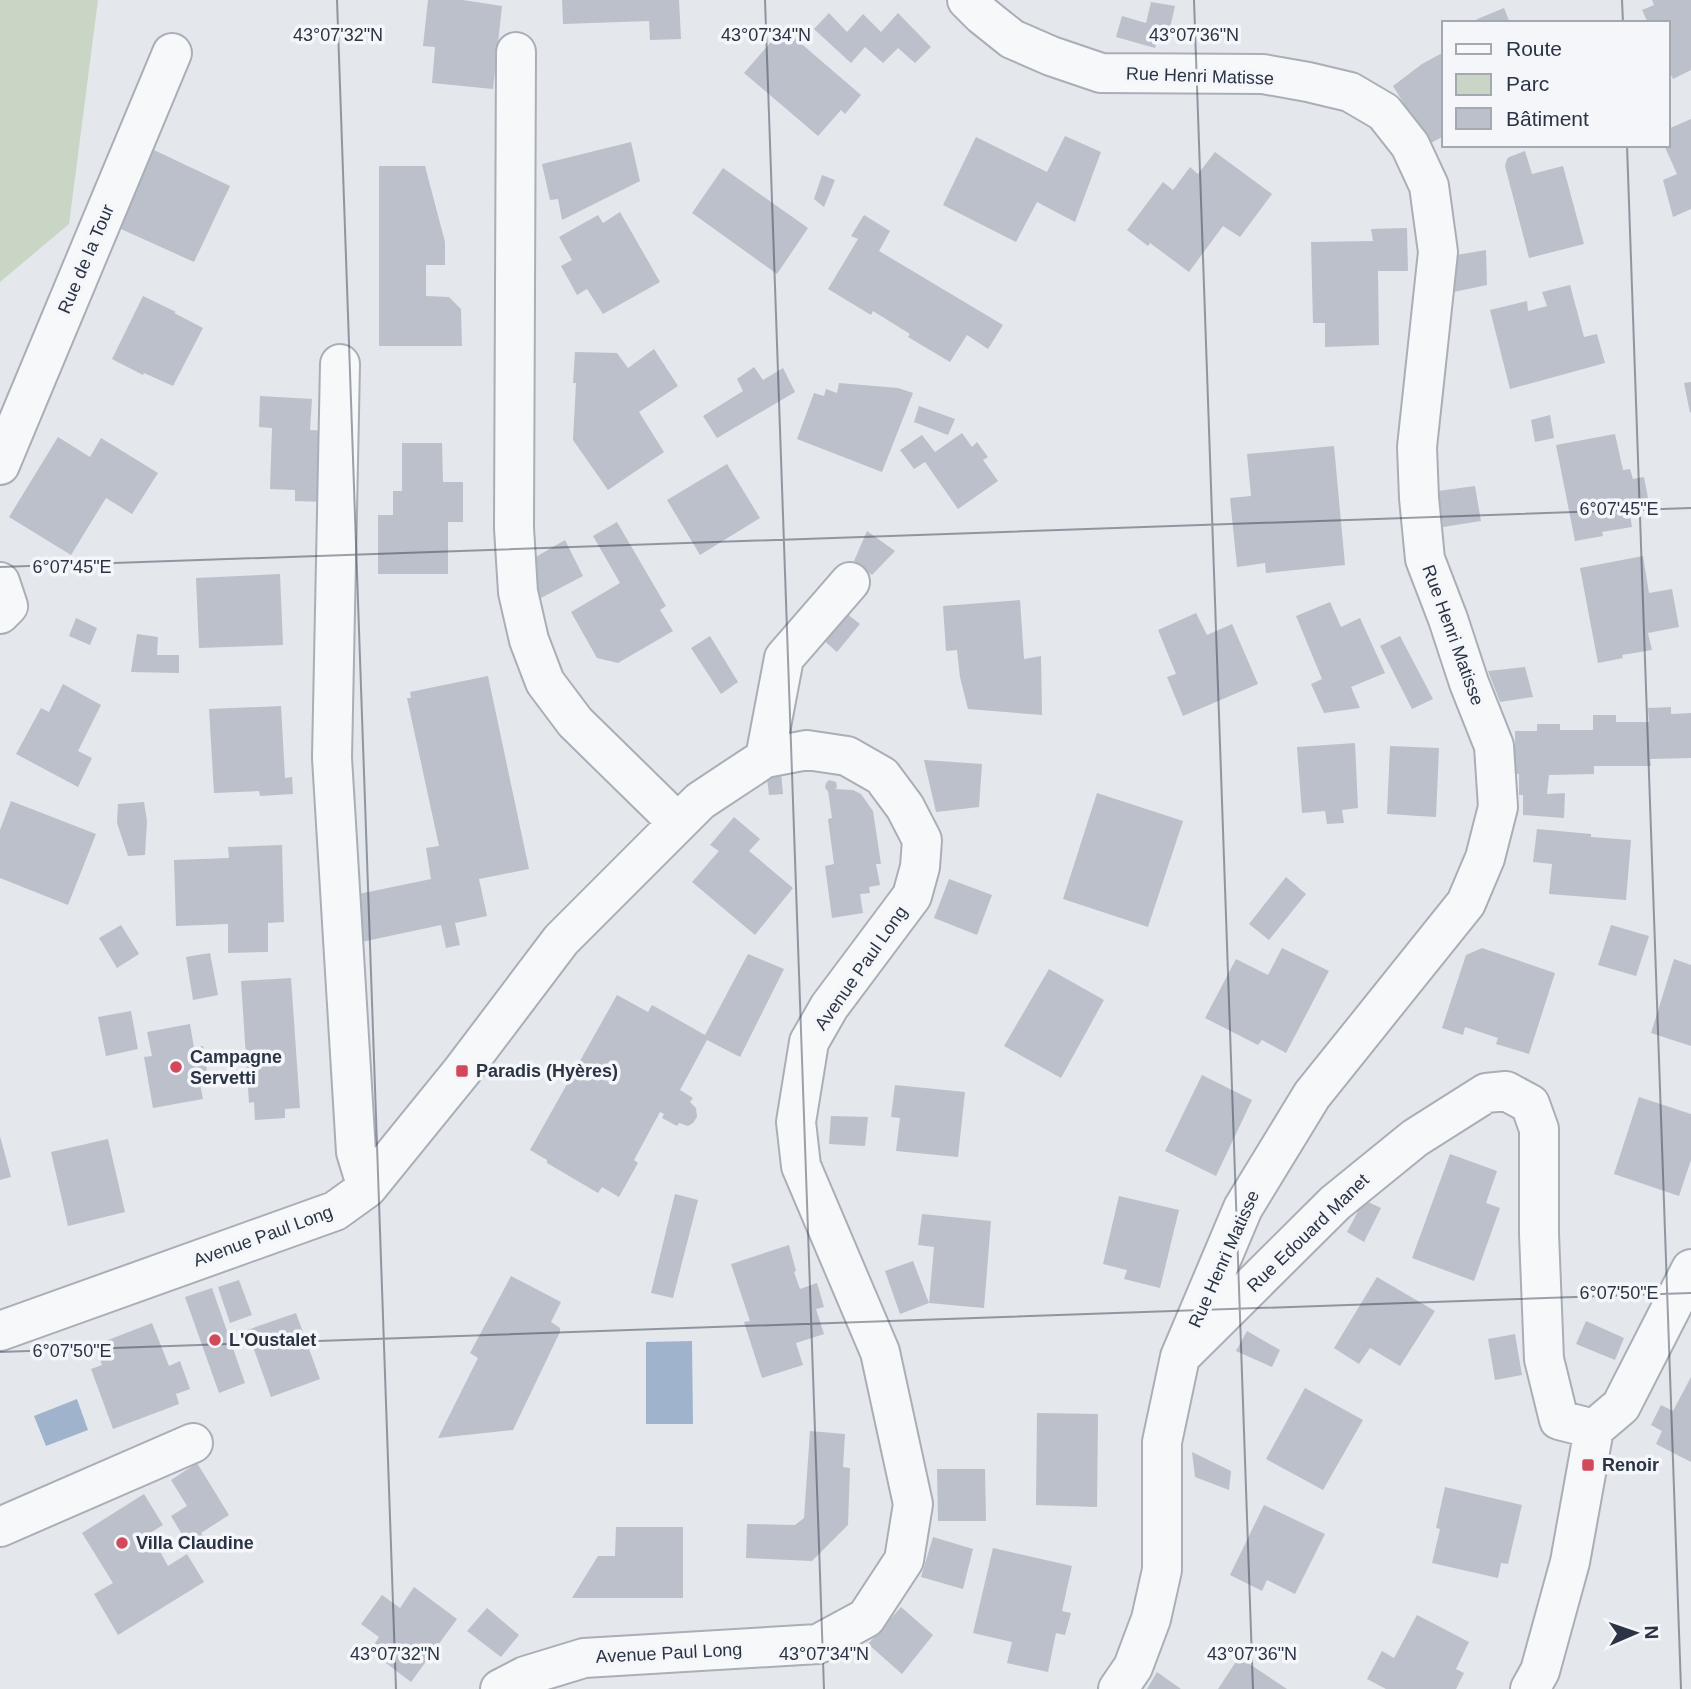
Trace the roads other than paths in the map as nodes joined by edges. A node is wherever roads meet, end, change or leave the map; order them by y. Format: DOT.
graph roads {
  1 [pos="967,0"];
  2 [pos="516,52"];
  3 [pos="172,53"];
  4 [pos="340,364"];
  5 [pos="0,465"];
  6 [pos="0,582"];
  7 [pos="850,582"];
  8 [pos="0,614"];
  9 [pos="765,758"];
  10 [pos="678,823"];
  11 [pos="367,1188"];
  12 [pos="1691,1269"];
  13 [pos="0,1331"];
  14 [pos="1180,1357"];
  15 [pos="1594,1429"];
  16 [pos="193,1443"];
  17 [pos="0,1527"];
  18 [pos="500,1689"];
  19 [pos="1118,1689"];
  20 [pos="1530,1689"];
  1 -- 14 [label="street, Rue Henri Matisse"];
  2 -- 10 [label="street"];
  3 -- 5 [label="street, Rue de la Tour"];
  4 -- 11 [label="street"];
  6 -- 8 [label="street"];
  7 -- 9 [label="street"];
  9 -- 10 [label="street, Avenue Paul Long"];
  9 -- 18 [label="street, Avenue Paul Long"];
  10 -- 11 [label="street, Avenue Paul Long"];
  11 -- 13 [label="street, Avenue Paul Long"];
  12 -- 15 [label="street"];
  14 -- 15 [label="street, Rue Edouard Manet"];
  14 -- 19 [label="street"];
  15 -- 20 [label="street"];
  16 -- 17 [label="street"];
}
